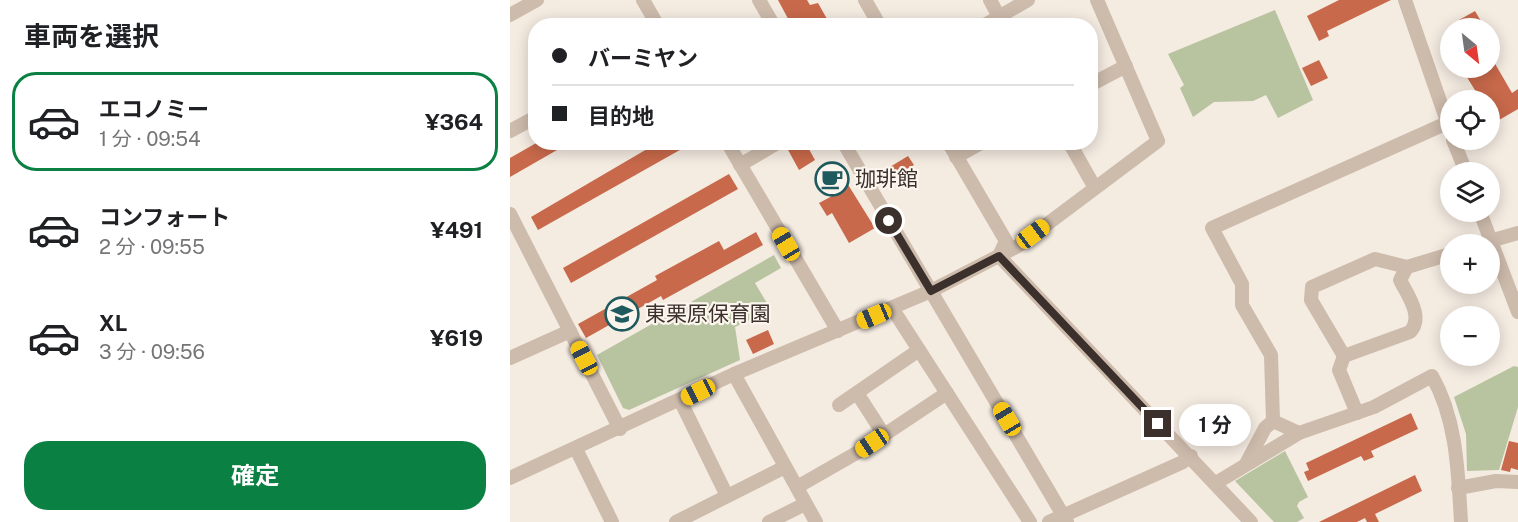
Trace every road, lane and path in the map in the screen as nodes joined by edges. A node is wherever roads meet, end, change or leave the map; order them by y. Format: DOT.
graph roads {
  1 [pos="537,0"];
  2 [pos="643,0"];
  3 [pos="759,0"];
  4 [pos="865,0"];
  5 [pos="990,0"];
  6 [pos="1028,0"];
  7 [pos="1097,0"];
  8 [pos="1405,0"];
  9 [pos="510,15"];
  10 [pos="653,18"];
  11 [pos="769,18"];
  12 [pos="875,18"];
  13 [pos="1000,18"];
  14 [pos="1006,18"];
  15 [pos="1126,66"];
  16 [pos="1098,81"];
  17 [pos="1440,101"];
  18 [pos="528,121"];
  19 [pos="510,131"];
  20 [pos="1440,131"];
  21 [pos="732,150"];
  22 [pos="765,150"];
  23 [pos="848,150"];
  24 [pos="952,150"];
  25 [pos="969,150"];
  26 [pos="1074,150"];
  27 [pos="956,157"];
  28 [pos="740,165"];
  29 [pos="1095,188"];
  30 [pos="510,214"];
  31 [pos="1518,233"];
  32 [pos="1500,239"];
  33 [pos="999,256"];
  34 [pos="1440,257"];
  35 [pos="1407,267"];
  36 [pos="1500,273"];
  37 [pos="931,291"];
  38 [pos="892,308"];
  39 [pos="1518,312"];
  40 [pos="570,331"];
  41 [pos="838,332"];
  42 [pos="919,350"];
  43 [pos="1344,356"];
  44 [pos="510,358"];
  45 [pos="734,374"];
  46 [pos="857,393"];
  47 [pos="947,393"];
  48 [pos="680,400"];
  49 [pos="839,405"];
  50 [pos="1358,413"];
  51 [pos="1273,421"];
  52 [pos="620,429"];
  53 [pos="1299,433"];
  54 [pos="884,435"];
  55 [pos="576,449"];
  56 [pos="1191,456"];
  57 [pos="1246,464"];
  58 [pos="785,467"];
  59 [pos="510,478"];
  60 [pos="1518,482"];
  61 [pos="1216,483"];
  62 [pos="797,487"];
  63 [pos="1458,488"];
  64 [pos="727,496"];
  65 [pos="806,504"];
  66 [pos="1066,519"];
  67 [pos="612,522"];
  68 [pos="676,522"];
  69 [pos="769,522"];
  70 [pos="816,522"];
  71 [pos="1030,522"];
  72 [pos="1049,522"];
  73 [pos="1251,522"];
  74 [pos="1461,522"];
  1 -- 9 [label="street"];
  2 -- 10 [label="street"];
  3 -- 11 [label="street"];
  4 -- 12 [label="street"];
  5 -- 13 [label="street"];
  6 -- 14 [label="street"];
  7 -- 15 [label="street"];
  8 -- 17 [label="street"];
  15 -- 16 [label="street"];
  15 -- 29 [label="street"];
  18 -- 19 [label="street"];
  20 -- 51 [label="street"];
  21 -- 28 [label="street"];
  22 -- 28 [label="street"];
  23 -- 37 [label="street"];
  24 -- 27 [label="street"];
  25 -- 27 [label="street"];
  26 -- 29 [label="street"];
  27 -- 33 [label="street"];
  28 -- 41 [label="street"];
  29 -- 33 [label="street"];
  30 -- 40 [label="street"];
  31 -- 32 [label="street"];
  33 -- 37 [label="street"];
  33 -- 56 [label="street"];
  34 -- 35 [label="street"];
  35 -- 43 [label="street"];
  35 -- 43 [label="street"];
  36 -- 39 [label="street"];
  37 -- 38 [label="street"];
  37 -- 66 [label="street"];
  38 -- 41 [label="street"];
  38 -- 42 [label="street"];
  40 -- 44 [label="street"];
  40 -- 52 [label="street"];
  41 -- 45 [label="street"];
  42 -- 46 [label="street"];
  42 -- 47 [label="street"];
  43 -- 50 [label="street"];
  45 -- 48 [label="street"];
  45 -- 58 [label="street"];
  46 -- 49 [label="street"];
  46 -- 54 [label="street"];
  47 -- 54 [label="street"];
  47 -- 71 [label="street"];
  48 -- 52 [label="street"];
  48 -- 64 [label="street"];
  50 -- 53 [label="street"];
  50 -- 63 [label="street"];
  51 -- 53 [label="street"];
  51 -- 57 [label="street"];
  52 -- 55 [label="street"];
  53 -- 57 [label="street"];
  54 -- 62 [label="street"];
  55 -- 59 [label="street"];
  55 -- 67 [label="street"];
  56 -- 61 [label="street"];
  56 -- 66 [label="street"];
  57 -- 61 [label="street"];
  58 -- 62 [label="street"];
  58 -- 64 [label="street"];
  60 -- 63 [label="street"];
  61 -- 73 [label="street"];
  62 -- 65 [label="street"];
  63 -- 74 [label="street"];
  64 -- 68 [label="street"];
  65 -- 69 [label="street"];
  65 -- 70 [label="street"];
  66 -- 72 [label="street"];
}
